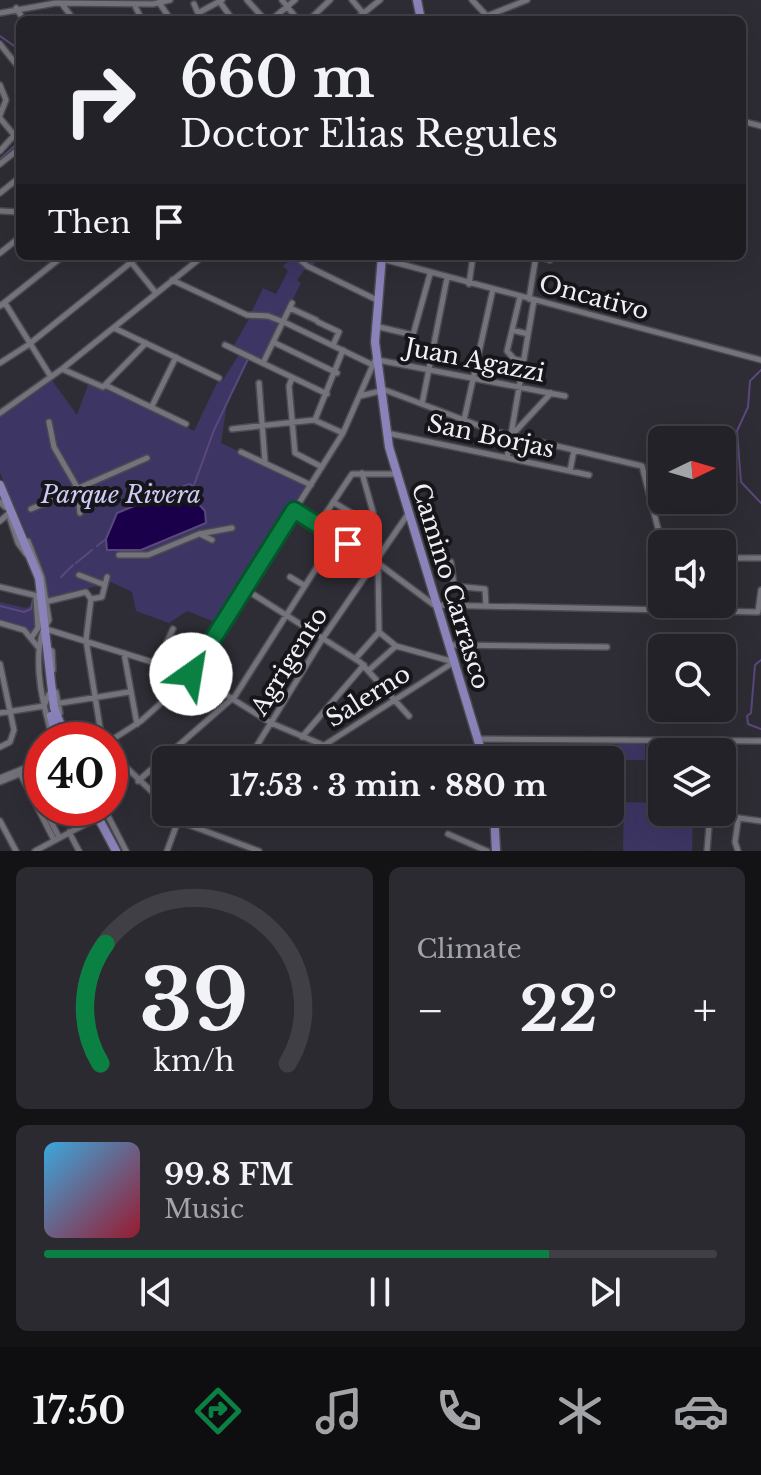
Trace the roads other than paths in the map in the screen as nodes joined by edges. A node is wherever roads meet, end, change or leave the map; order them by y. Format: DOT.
graph roads {
  1 [pos="170,0"];
  2 [pos="220,0"];
  3 [pos="247,0"];
  4 [pos="282,0"];
  5 [pos="295,0"];
  6 [pos="330,0"];
  7 [pos="352,0"];
  8 [pos="380,0"];
  9 [pos="472,0"];
  10 [pos="523,1"];
  11 [pos="156,3"];
  12 [pos="134,4"];
  13 [pos="194,4"];
  14 [pos="287,7"];
  15 [pos="16,8"];
  16 [pos="71,10"];
  17 [pos="200,12"];
  18 [pos="0,13"];
  19 [pos="363,13"];
  20 [pos="21,16"];
  21 [pos="140,16"];
  22 [pos="200,16"];
  23 [pos="261,16"];
  24 [pos="276,16"];
  25 [pos="295,16"];
  26 [pos="316,16"];
  27 [pos="360,16"];
  28 [pos="487,16"];
  29 [pos="0,44"];
  30 [pos="16,64"];
  31 [pos="1,88"];
  32 [pos="0,116"];
  33 [pos="15,136"];
  34 [pos="0,151"];
  35 [pos="16,151"];
  36 [pos="0,164"];
  37 [pos="16,180"];
  38 [pos="0,193"];
  39 [pos="16,240"];
  40 [pos="11,244"];
  41 [pos="0,245"];
  42 [pos="0,253"];
  43 [pos="58,260"];
  44 [pos="134,260"];
  45 [pos="198,260"];
  46 [pos="300,260"];
  47 [pos="382,260"];
  48 [pos="388,260"];
  49 [pos="472,260"];
  50 [pos="536,260"];
  51 [pos="131,262"];
  52 [pos="430,274"];
  53 [pos="447,278"];
  54 [pos="172,280"];
  55 [pos="469,284"];
  56 [pos="493,289"];
  57 [pos="156,293"];
  58 [pos="520,297"];
  59 [pos="377,300"];
  60 [pos="532,300"];
  61 [pos="2,305"];
  62 [pos="283,322"];
  63 [pos="375,326"];
  64 [pos="114,328"];
  65 [pos="512,330"];
  66 [pos="528,334"];
  67 [pos="273,342"];
  68 [pos="146,343"];
  69 [pos="30,344"];
  70 [pos="225,345"];
  71 [pos="333,345"];
  72 [pos="343,350"];
  73 [pos="239,351"];
  74 [pos="176,357"];
  75 [pos="235,359"];
  76 [pos="761,360"];
  77 [pos="522,361"];
  78 [pos="0,363"];
  79 [pos="263,363"];
  80 [pos="376,364"];
  81 [pos="62,369"];
  82 [pos="430,370"];
  83 [pos="337,373"];
  84 [pos="51,377"];
  85 [pos="219,378"];
  86 [pos="292,378"];
  87 [pos="473,378"];
  88 [pos="259,383"];
  89 [pos="365,384"];
  90 [pos="104,386"];
  91 [pos="518,386"];
  92 [pos="379,388"];
  93 [pos="551,393"];
  94 [pos="327,394"];
  95 [pos="565,396"];
  96 [pos="360,397"];
  97 [pos="422,404"];
  98 [pos="152,406"];
  99 [pos="0,413"];
  100 [pos="315,420"];
  101 [pos="464,420"];
  102 [pos="49,422"];
  103 [pos="292,422"];
  104 [pos="186,424"];
  105 [pos="262,424"];
  106 [pos="232,429"];
  107 [pos="343,433"];
  108 [pos="386,433"];
  109 [pos="512,435"];
  110 [pos="574,450"];
  111 [pos="241,452"];
  112 [pos="147,458"];
  113 [pos="507,458"];
  114 [pos="265,462"];
  115 [pos="322,467"];
  116 [pos="570,471"];
  117 [pos="362,473"];
  118 [pos="396,474"];
  119 [pos="589,475"];
  120 [pos="0,478"];
  121 [pos="0,485"];
  122 [pos="311,485"];
  123 [pos="77,487"];
  124 [pos="0,496"];
  125 [pos="333,502"];
  126 [pos="31,509"];
  127 [pos="294,510"];
  128 [pos="6,511"];
  129 [pos="80,513"];
  130 [pos="408,514"];
  131 [pos="363,520"];
  132 [pos="0,521"];
  133 [pos="318,525"];
  134 [pos="232,528"];
  135 [pos="658,530"];
  136 [pos="199,534"];
  137 [pos="336,537"];
  138 [pos="25,538"];
  139 [pos="212,540"];
  140 [pos="348,544"];
  141 [pos="119,555"];
  142 [pos="323,557"];
  143 [pos="736,558"];
  144 [pos="761,558"];
  145 [pos="377,562"];
  146 [pos="451,562"];
  147 [pos="346,572"];
  148 [pos="79,575"];
  149 [pos="107,577"];
  150 [pos="290,577"];
  151 [pos="105,585"];
  152 [pos="305,586"];
  153 [pos="0,587"];
  154 [pos="245,589"];
  155 [pos="761,590"];
  156 [pos="41,599"];
  157 [pos="91,599"];
  158 [pos="436,605"];
  159 [pos="486,606"];
  160 [pos="286,616"];
  161 [pos="0,623"];
  162 [pos="46,626"];
  163 [pos="173,629"];
  164 [pos="379,632"];
  165 [pos="323,638"];
  166 [pos="86,641"];
  167 [pos="40,644"];
  168 [pos="449,645"];
  169 [pos="396,646"];
  170 [pos="607,647"];
  171 [pos="124,653"];
  172 [pos="355,659"];
  173 [pos="454,662"];
  174 [pos="157,663"];
  175 [pos="0,664"];
  176 [pos="366,667"];
  177 [pos="191,674"];
  178 [pos="129,692"];
  179 [pos="49,694"];
  180 [pos="95,697"];
  181 [pos="232,699"];
  182 [pos="395,701"];
  183 [pos="52,704"];
  184 [pos="10,711"];
  185 [pos="0,713"];
  186 [pos="409,716"];
  187 [pos="53,722"];
  188 [pos="54,722"];
  189 [pos="60,722"];
  190 [pos="103,722"];
  191 [pos="271,723"];
  192 [pos="137,724"];
  193 [pos="128,729"];
  194 [pos="302,737"];
  195 [pos="478,739"];
  196 [pos="761,741"];
  197 [pos="323,745"];
  198 [pos="258,746"];
  199 [pos="480,746"];
  200 [pos="0,747"];
  201 [pos="24,771"];
  202 [pos="128,771"];
  203 [pos="21,772"];
  204 [pos="24,777"];
  205 [pos="24,778"];
  206 [pos="0,780"];
  207 [pos="138,781"];
  208 [pos="152,793"];
  209 [pos="0,821"];
  210 [pos="738,821"];
  211 [pos="761,821"];
  212 [pos="50,826"];
  213 [pos="81,826"];
  214 [pos="100,826"];
  215 [pos="102,826"];
  216 [pos="106,826"];
  217 [pos="112,826"];
  218 [pos="176,826"];
  219 [pos="192,826"];
  220 [pos="194,826"];
  221 [pos="495,826"];
  222 [pos="104,831"];
  223 [pos="69,832"];
  224 [pos="448,834"];
  225 [pos="57,839"];
  226 [pos="46,848"];
  227 [pos="16,851"];
  228 [pos="35,851"];
  229 [pos="79,851"];
  230 [pos="119,851"];
  231 [pos="167,851"];
  232 [pos="252,851"];
  233 [pos="259,851"];
  234 [pos="487,851"];
  235 [pos="496,851"];
  236 [pos="707,851"];
  237 [pos="738,851"];
  1 -- 11 [label="street"];
  2 -- 17 [label="street"];
  3 -- 23 [label="street"];
  4 -- 14 [label="street"];
  5 -- 14 [label="street"];
  6 -- 26 [label="street"];
  7 -- 19 [label="street"];
  8 -- 19 [label="street"];
  9 -- 28 [label="street"];
  10 -- 28 [label="street"];
  11 -- 12 [label="street"];
  12 -- 16 [label="street"];
  12 -- 21 [label="street"];
  13 -- 17 [label="street"];
  14 -- 24 [label="street"];
  14 -- 25 [label="street"];
  15 -- 16 [label="street"];
  15 -- 18 [label="street"];
  15 -- 20 [label="street"];
  17 -- 22 [label="street"];
  19 -- 27 [label="street"];
  29 -- 30 [label="street"];
  31 -- 32 [label="street"];
  32 -- 33 [label="street"];
  33 -- 34 [label="street"];
  35 -- 36 [label="street"];
  37 -- 38 [label="street"];
  39 -- 40 [label="street"];
  40 -- 41 [label="street"];
  40 -- 42 [label="street"];
  43 -- 61 [label="street"];
  44 -- 51 [label="street"];
  45 -- 54 [label="street"];
  46 -- 59 [label="street"];
  47 -- 59 [label="main road, Camino Carrasco"];
  48 -- 52 [label="street, Oncativo"];
  49 -- 55 [label="street"];
  50 -- 60 [label="street"];
  51 -- 57 [label="street"];
  51 -- 69 [label="street"];
  52 -- 53 [label="street, Oncativo"];
  52 -- 63 [label="street"];
  53 -- 55 [label="street, Oncativo"];
  53 -- 82 [label="street"];
  54 -- 57 [label="street"];
  54 -- 62 [label="street, Juan Agazzi"];
  55 -- 56 [label="street, Oncativo"];
  56 -- 58 [label="street, Oncativo"];
  56 -- 87 [label="street"];
  57 -- 64 [label="street"];
  58 -- 60 [label="street, Oncativo"];
  58 -- 65 [label="street"];
  59 -- 63 [label="main road, Camino Carrasco"];
  60 -- 66 [label="street"];
  60 -- 76 [label="street, Oncativo"];
  61 -- 69 [label="street"];
  62 -- 67 [label="street"];
  62 -- 71 [label="street, Juan Agazzi"];
  62 -- 71 [label="street"];
  63 -- 80 [label="main road, Camino Carrasco"];
  64 -- 68 [label="street"];
  64 -- 81 [label="street"];
  65 -- 66 [label="street"];
  65 -- 77 [label="street"];
  66 -- 77 [label="street"];
  67 -- 79 [label="street"];
  67 -- 83 [label="street"];
  68 -- 74 [label="street"];
  68 -- 90 [label="street"];
  69 -- 78 [label="street"];
  69 -- 84 [label="street"];
  70 -- 73 [label="street"];
  71 -- 72 [label="street, Juan Agazzi"];
  72 -- 80 [label="street, Juan Agazzi"];
  72 -- 83 [label="street"];
  73 -- 75 [label="street"];
  73 -- 79 [label="street"];
  74 -- 85 [label="street"];
  74 -- 98 [label="street"];
  77 -- 91 [label="street"];
  79 -- 86 [label="street"];
  80 -- 82 [label="street, Juan Agazzi"];
  80 -- 89 [label="street"];
  80 -- 92 [label="main road, Camino Carrasco"];
  81 -- 84 [label="street"];
  81 -- 90 [label="street"];
  82 -- 87 [label="street, Juan Agazzi"];
  82 -- 97 [label="street"];
  83 -- 94 [label="street"];
  84 -- 99 [label="street"];
  86 -- 94 [label="street"];
  86 -- 103 [label="street"];
  87 -- 91 [label="street, Juan Agazzi"];
  87 -- 101 [label="street"];
  88 -- 105 [label="street"];
  89 -- 92 [label="street"];
  89 -- 96 [label="street"];
  90 -- 98 [label="street"];
  91 -- 93 [label="street, Juan Agazzi"];
  91 -- 109 [label="street"];
  92 -- 96 [label="street"];
  92 -- 97 [label="street"];
  92 -- 108 [label="main road, Camino Carrasco"];
  93 -- 95 [label="street, Juan Agazzi"];
  93 -- 109 [label="street"];
  94 -- 100 [label="street"];
  96 -- 107 [label="street"];
  97 -- 101 [label="street"];
  98 -- 104 [label="street"];
  100 -- 103 [label="street"];
  100 -- 107 [label="street"];
  101 -- 109 [label="street"];
  102 -- 123 [label="street"];
  103 -- 105 [label="street"];
  103 -- 115 [label="street"];
  105 -- 106 [label="street"];
  105 -- 114 [label="street"];
  107 -- 115 [label="street"];
  108 -- 113 [label="street, San Borjas"];
  108 -- 118 [label="main road, Camino Carrasco"];
  109 -- 110 [label="street"];
  109 -- 113 [label="street"];
  110 -- 116 [label="street"];
  110 -- 135 [label="street"];
  111 -- 122 [label="street"];
  112 -- 123 [label="street"];
  113 -- 116 [label="street, San Borjas"];
  115 -- 122 [label="street"];
  116 -- 119 [label="street, San Borjas"];
  117 -- 118 [label="street"];
  117 -- 125 [label="street"];
  117 -- 131 [label="street"];
  118 -- 130 [label="main road, Camino Carrasco"];
  120 -- 138 [label="street"];
  121 -- 138 [label="main road"];
  122 -- 127 [label="street"];
  123 -- 126 [label="street"];
  123 -- 129 [label="street"];
  124 -- 128 [label="main road"];
  125 -- 131 [label="street"];
  125 -- 133 [label="street"];
  127 -- 133 [label="street"];
  127 -- 154 [label="street"];
  128 -- 132 [label="street"];
  128 -- 156 [label="main road"];
  130 -- 145 [label="street, Agrigento"];
  130 -- 158 [label="main road, Camino Carrasco"];
  131 -- 140 [label="street"];
  133 -- 137 [label="street"];
  134 -- 136 [label="street"];
  136 -- 139 [label="street"];
  136 -- 141 [label="street"];
  137 -- 140 [label="street"];
  137 -- 142 [label="street"];
  138 -- 156 [label="main road"];
  140 -- 145 [label="street"];
  142 -- 147 [label="street"];
  142 -- 152 [label="street"];
  143 -- 144 [label="street"];
  145 -- 158 [label="street"];
  145 -- 164 [label="street"];
  145 -- 165 [label="street, Agrigento"];
  146 -- 159 [label="street"];
  148 -- 151 [label="street"];
  149 -- 151 [label="street"];
  150 -- 152 [label="street"];
  151 -- 157 [label="street"];
  152 -- 160 [label="street"];
  153 -- 156 [label="street"];
  154 -- 160 [label="street"];
  154 -- 177 [label="street"];
  155 -- 159 [label="street"];
  156 -- 157 [label="street"];
  156 -- 162 [label="main road"];
  156 -- 167 [label="street"];
  157 -- 166 [label="street"];
  158 -- 159 [label="street"];
  158 -- 168 [label="main road, Camino Carrasco"];
  160 -- 165 [label="street"];
  160 -- 181 [label="street"];
  161 -- 167 [label="street"];
  162 -- 166 [label="street"];
  162 -- 167 [label="main road"];
  162 -- 179 [label="main road"];
  163 -- 174 [label="street"];
  164 -- 169 [label="street"];
  164 -- 172 [label="street"];
  165 -- 172 [label="street"];
  165 -- 191 [label="street, Agrigento"];
  166 -- 171 [label="street"];
  166 -- 180 [label="street"];
  167 -- 183 [label="main road"];
  168 -- 170 [label="street"];
  168 -- 173 [label="main road, Camino Carrasco"];
  169 -- 173 [label="street"];
  169 -- 176 [label="street"];
  171 -- 174 [label="street"];
  171 -- 178 [label="street"];
  172 -- 176 [label="street"];
  173 -- 182 [label="street, Salerno"];
  173 -- 195 [label="main road, Camino Carrasco"];
  174 -- 177 [label="street"];
  175 -- 184 [label="street"];
  176 -- 182 [label="street"];
  176 -- 194 [label="street"];
  177 -- 181 [label="street"];
  177 -- 192 [label="street"];
  178 -- 180 [label="street"];
  178 -- 192 [label="street"];
  179 -- 183 [label="street"];
  179 -- 187 [label="main road"];
  180 -- 183 [label="street"];
  180 -- 190 [label="street"];
  181 -- 191 [label="street"];
  181 -- 207 [label="street"];
  182 -- 186 [label="street"];
  182 -- 197 [label="street, Salerno"];
  183 -- 184 [label="street"];
  183 -- 188 [label="street"];
  183 -- 189 [label="main road"];
  184 -- 185 [label="street"];
  184 -- 200 [label="street"];
  191 -- 194 [label="street"];
  191 -- 198 [label="street, Agrigento"];
  192 -- 193 [label="street"];
  194 -- 197 [label="street"];
  195 -- 196 [label="street"];
  195 -- 199 [label="main road, Camino Carrasco"];
  201 -- 203 [label="street"];
  202 -- 207 [label="street"];
  203 -- 204 [label="street"];
  203 -- 205 [label="street"];
  203 -- 206 [label="street"];
  207 -- 208 [label="street"];
  209 -- 227 [label="street"];
  210 -- 211 [label="street"];
  210 -- 236 [label="street"];
  210 -- 237 [label="street"];
  212 -- 225 [label="street"];
  213 -- 223 [label="street"];
  214 -- 222 [label="street"];
  215 -- 222 [label="main road"];
  216 -- 230 [label="main road"];
  217 -- 230 [label="street"];
  218 -- 231 [label="street"];
  219 -- 232 [label="street"];
  220 -- 233 [label="street"];
  221 -- 235 [label="main road"];
  222 -- 230 [label="main road"];
  223 -- 225 [label="street"];
  223 -- 229 [label="street"];
  224 -- 234 [label="street"];
  225 -- 226 [label="street"];
  226 -- 228 [label="street"];
}
